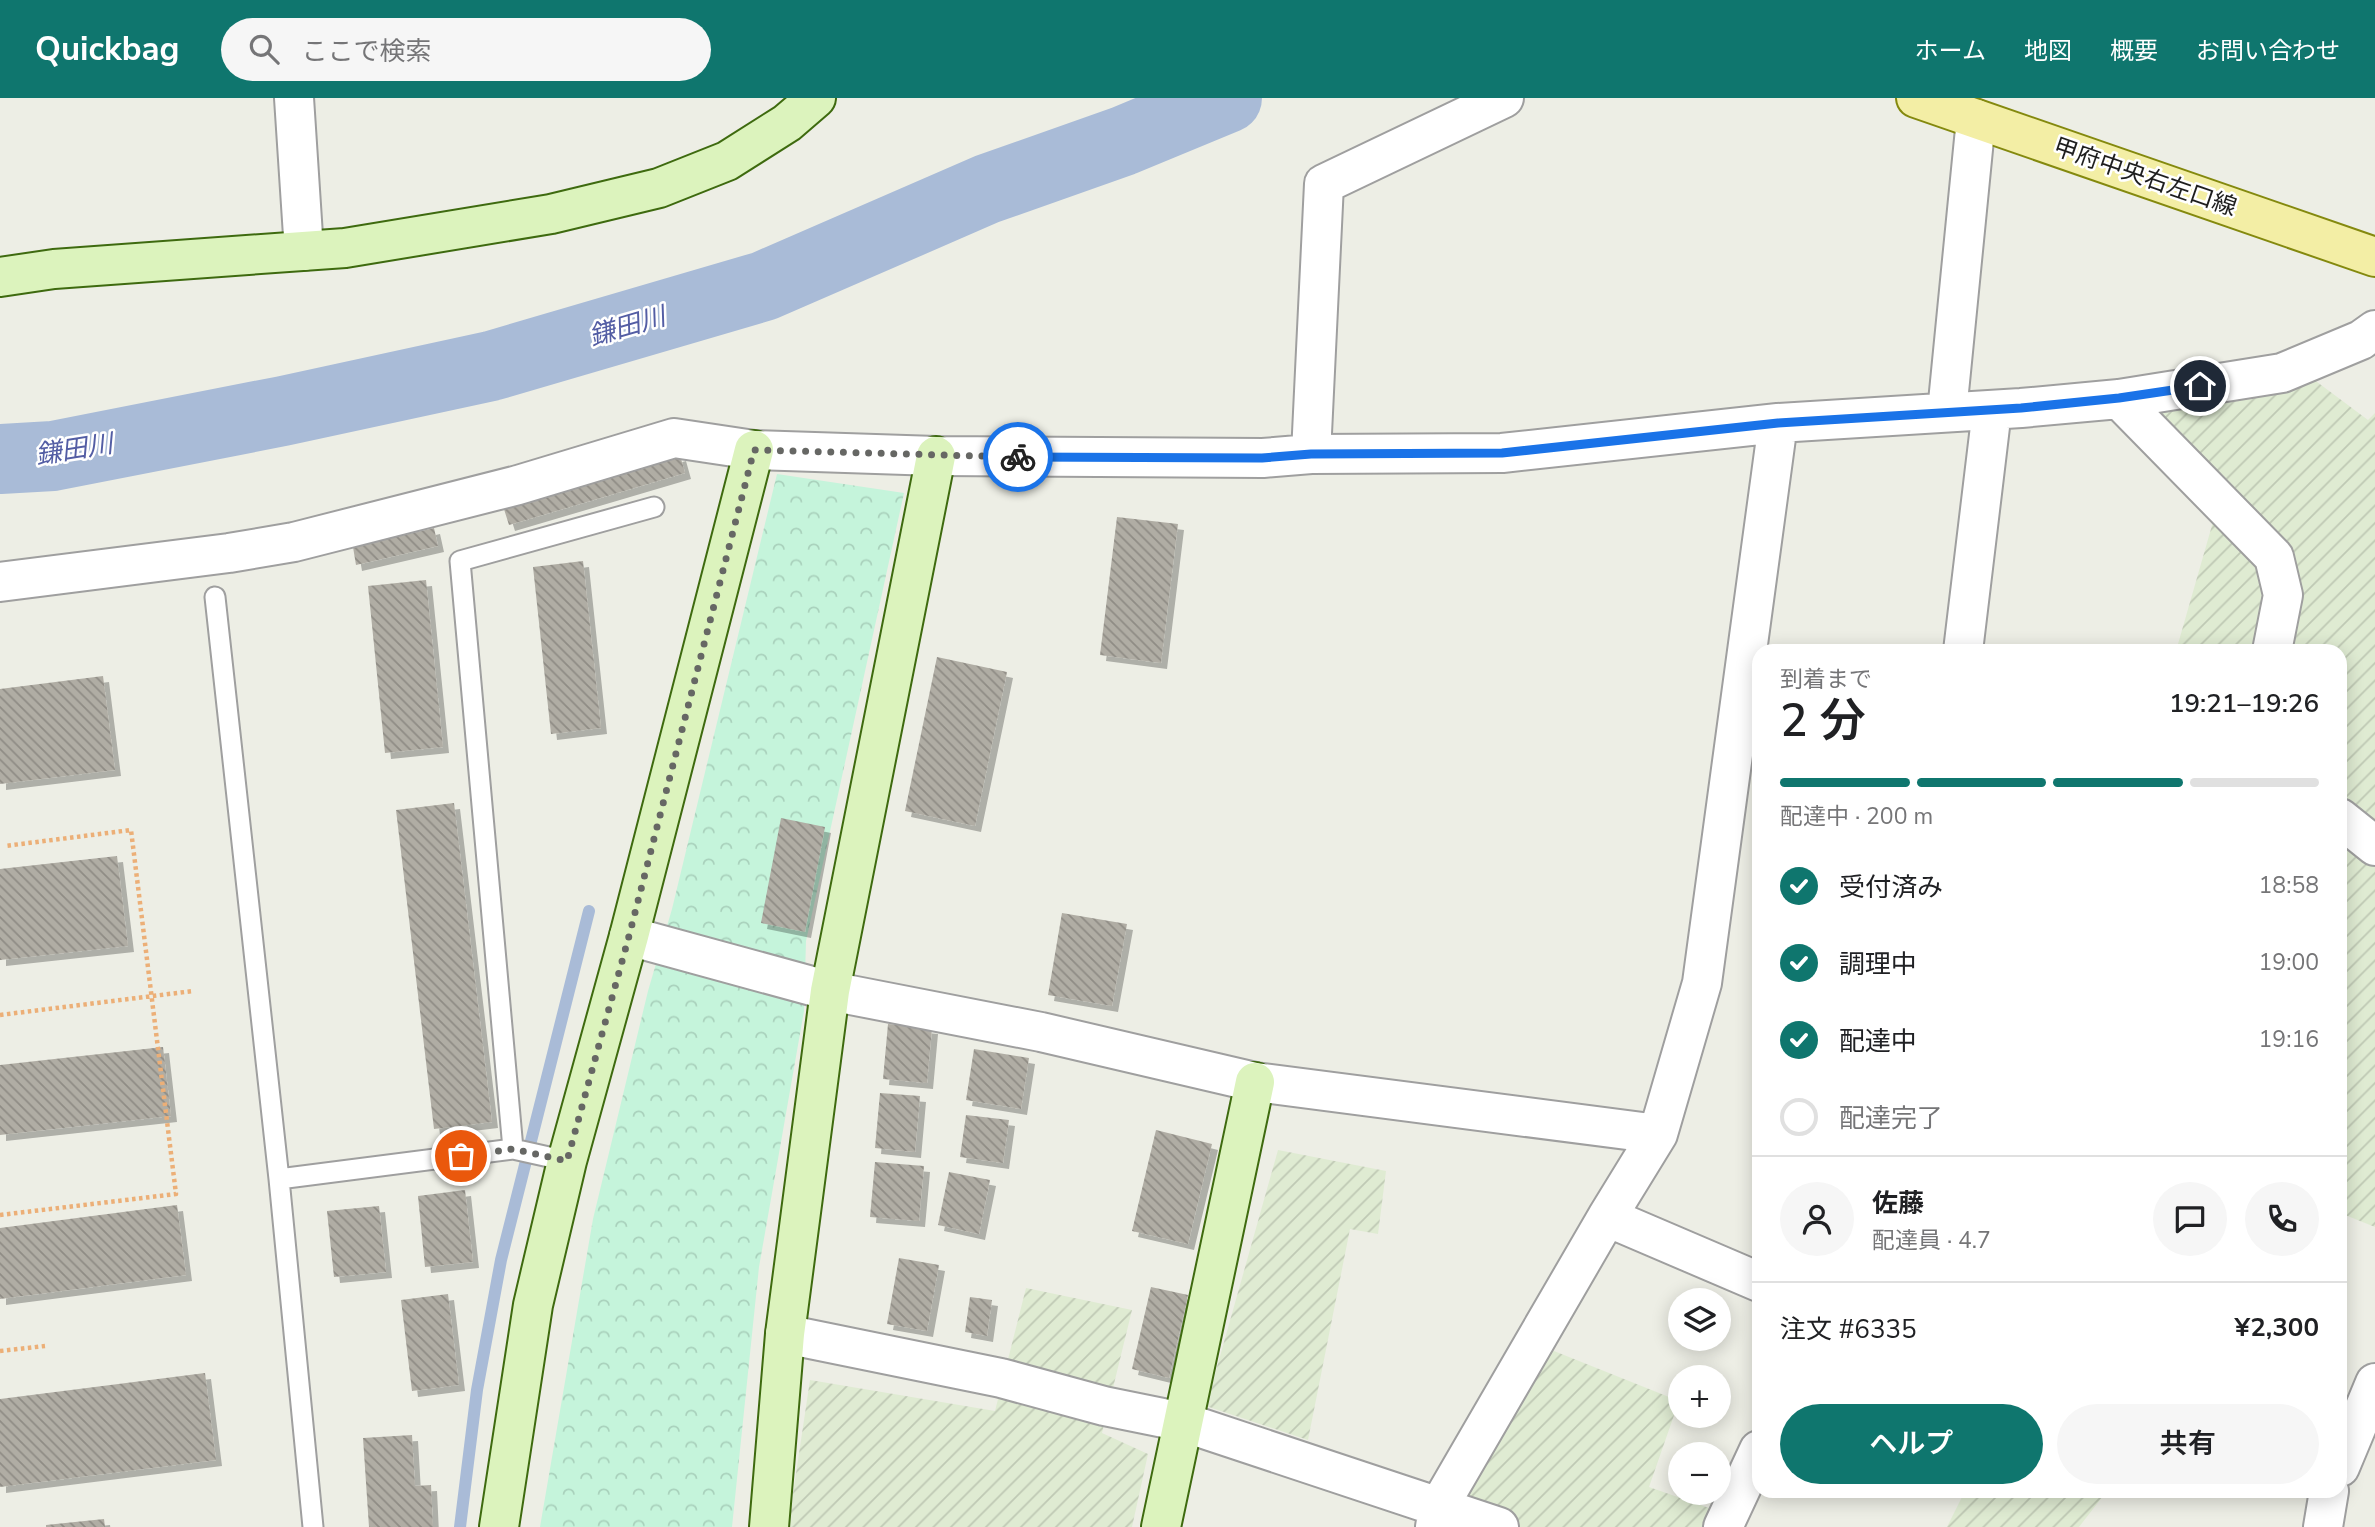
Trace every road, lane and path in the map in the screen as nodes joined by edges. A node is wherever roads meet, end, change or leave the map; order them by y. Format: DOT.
graph roads {
  1 [pos="294,98"];
  2 [pos="816,98"];
  3 [pos="1504,98"];
  4 [pos="1916,98"];
  5 [pos="1976,119"];
  6 [pos="304,251"];
  7 [pos="2375,257"];
  8 [pos="0,277"];
  9 [pos="2375,330"];
  10 [pos="2119,398"];
  11 [pos="1992,410"];
  12 [pos="1947,412"];
  13 [pos="1778,423"];
  14 [pos="754,450"];
  15 [pos="1311,454"];
  16 [pos="936,456"];
  17 [pos="654,508"];
  18 [pos="0,582"];
  19 [pos="215,597"];
  20 [pos="1964,644"];
  21 [pos="2273,644"];
  22 [pos="2347,824"];
  23 [pos="5,846"];
  24 [pos="2375,846"];
  25 [pos="629,936"];
  26 [pos="193,991"];
  27 [pos="830,991"];
  28 [pos="152,996"];
  29 [pos="0,1015"];
  30 [pos="1255,1082"];
  31 [pos="1658,1134"];
  32 [pos="514,1149"];
  33 [pos="557,1159"];
  34 [pos="279,1180"];
  35 [pos="0,1215"];
  36 [pos="1607,1217"];
  37 [pos="1752,1279"];
  38 [pos="785,1334"];
  39 [pos="44,1346"];
  40 [pos="0,1351"];
  41 [pos="2375,1383"];
  42 [pos="1183,1422"];
  43 [pos="2347,1449"];
  44 [pos="1752,1465"];
  45 [pos="2328,1498"];
  46 [pos="1436,1518"];
  47 [pos="313,1527"];
  48 [pos="499,1527"];
  49 [pos="769,1527"];
  50 [pos="1161,1527"];
  51 [pos="1499,1527"];
  52 [pos="1723,1527"];
  53 [pos="2323,1527"];
  1 -- 6 [label="street"];
  2 -- 6 [label="street"];
  3 -- 15 [label="street"];
  4 -- 5 [label="main road, 甲府中央右左口線"];
  5 -- 7 [label="main road, 甲府中央右左口線"];
  5 -- 12 [label="street"];
  6 -- 8 [label="street"];
  9 -- 10 [label="street"];
  10 -- 11 [label="street"];
  10 -- 21 [label="street"];
  11 -- 12 [label="street"];
  11 -- 20 [label="street"];
  12 -- 13 [label="street"];
  13 -- 15 [label="street"];
  13 -- 31 [label="street"];
  14 -- 16 [label="street"];
  14 -- 18 [label="street"];
  14 -- 25 [label="street"];
  15 -- 16 [label="street"];
  16 -- 27 [label="street"];
  17 -- 32 [label="lane"];
  19 -- 34 [label="lane"];
  22 -- 24 [label="street"];
  23 -- 28 [label="path"];
  25 -- 27 [label="street"];
  25 -- 33 [label="street"];
  26 -- 28 [label="path"];
  27 -- 30 [label="street"];
  27 -- 38 [label="street"];
  28 -- 29 [label="path"];
  28 -- 35 [label="path"];
  30 -- 31 [label="street"];
  30 -- 42 [label="street"];
  31 -- 36 [label="street"];
  32 -- 33 [label="lane"];
  32 -- 34 [label="lane"];
  33 -- 48 [label="street"];
  34 -- 47 [label="lane"];
  36 -- 37 [label="street"];
  36 -- 46 [label="street"];
  38 -- 42 [label="street"];
  38 -- 49 [label="street"];
  39 -- 40 [label="path"];
  41 -- 43 [label="street"];
  42 -- 46 [label="street"];
  42 -- 50 [label="street"];
  44 -- 52 [label="street"];
  45 -- 53 [label="street"];
  46 -- 51 [label="street"];
}
